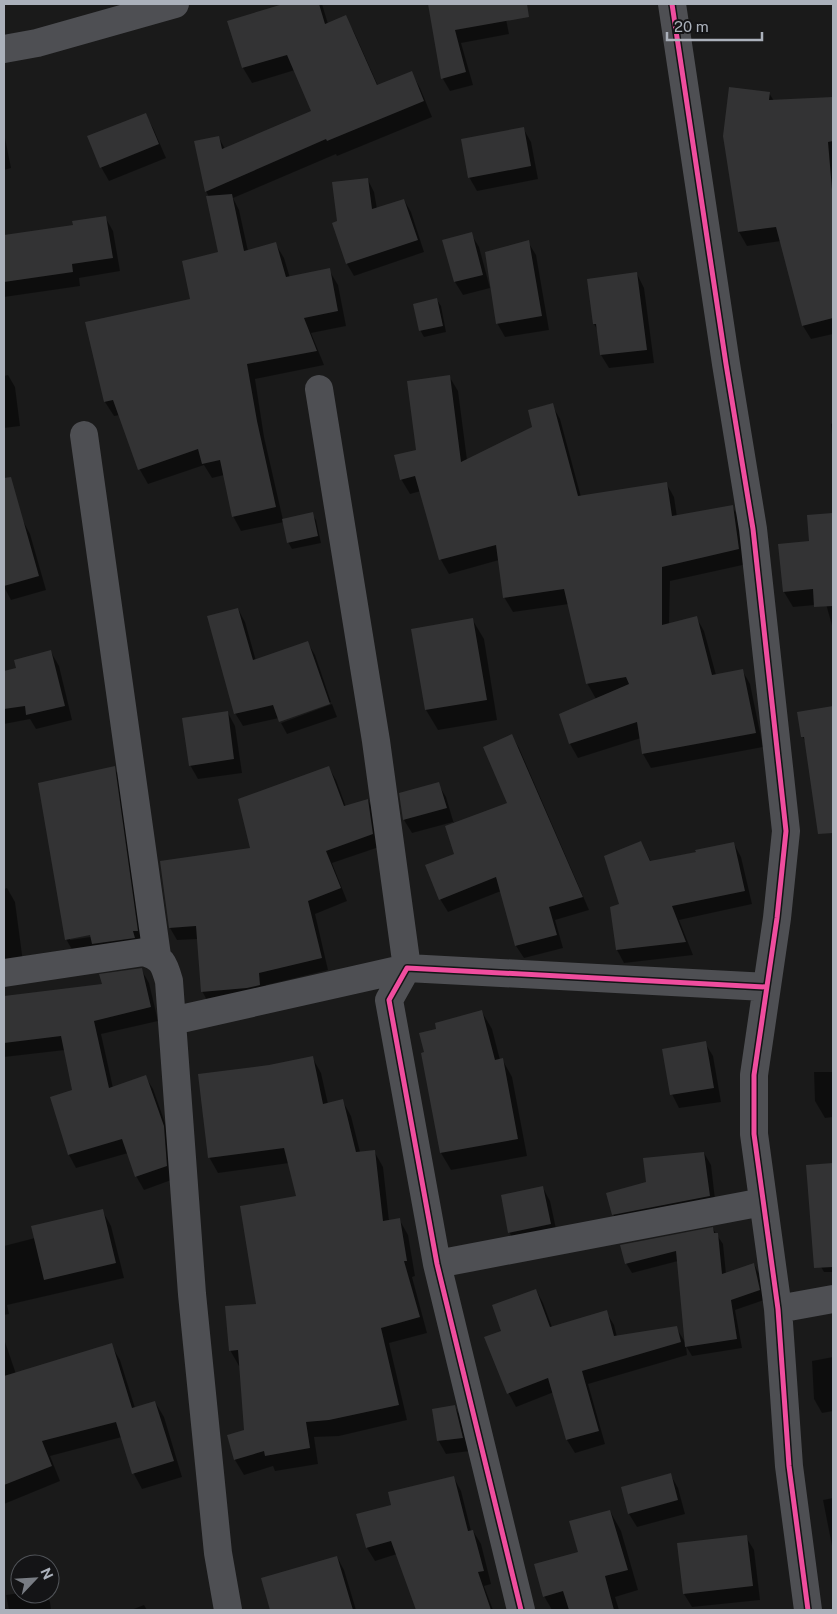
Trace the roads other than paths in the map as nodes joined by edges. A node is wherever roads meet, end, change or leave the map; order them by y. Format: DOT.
graph roads {
  1 [pos="175,4"];
  2 [pos="672,4"];
  3 [pos="119,12"];
  4 [pos="4,49"];
  5 [pos="319,389"];
  6 [pos="84,435"];
  7 [pos="157,956"];
  8 [pos="407,968"];
  9 [pos="4,973"];
  10 [pos="766,988"];
  11 [pos="172,1021"];
  12 [pos="763,1202"];
  13 [pos="437,1264"];
  14 [pos="833,1298"];
  15 [pos="778,1309"];
  16 [pos="228,1610"];
  17 [pos="521,1610"];
  18 [pos="808,1610"];
  1 -- 3 [label="street"];
  2 -- 10 [label="street"];
  3 -- 4 [label="street"];
  5 -- 8 [label="street"];
  6 -- 7 [label="street"];
  7 -- 9 [label="street"];
  7 -- 11 [label="street"];
  8 -- 10 [label="street"];
  8 -- 11 [label="street"];
  8 -- 13 [label="street"];
  10 -- 12 [label="street"];
  11 -- 16 [label="street"];
  12 -- 13 [label="street"];
  12 -- 15 [label="street"];
  13 -- 17 [label="street"];
  14 -- 15 [label="street"];
  15 -- 18 [label="street"];
}
